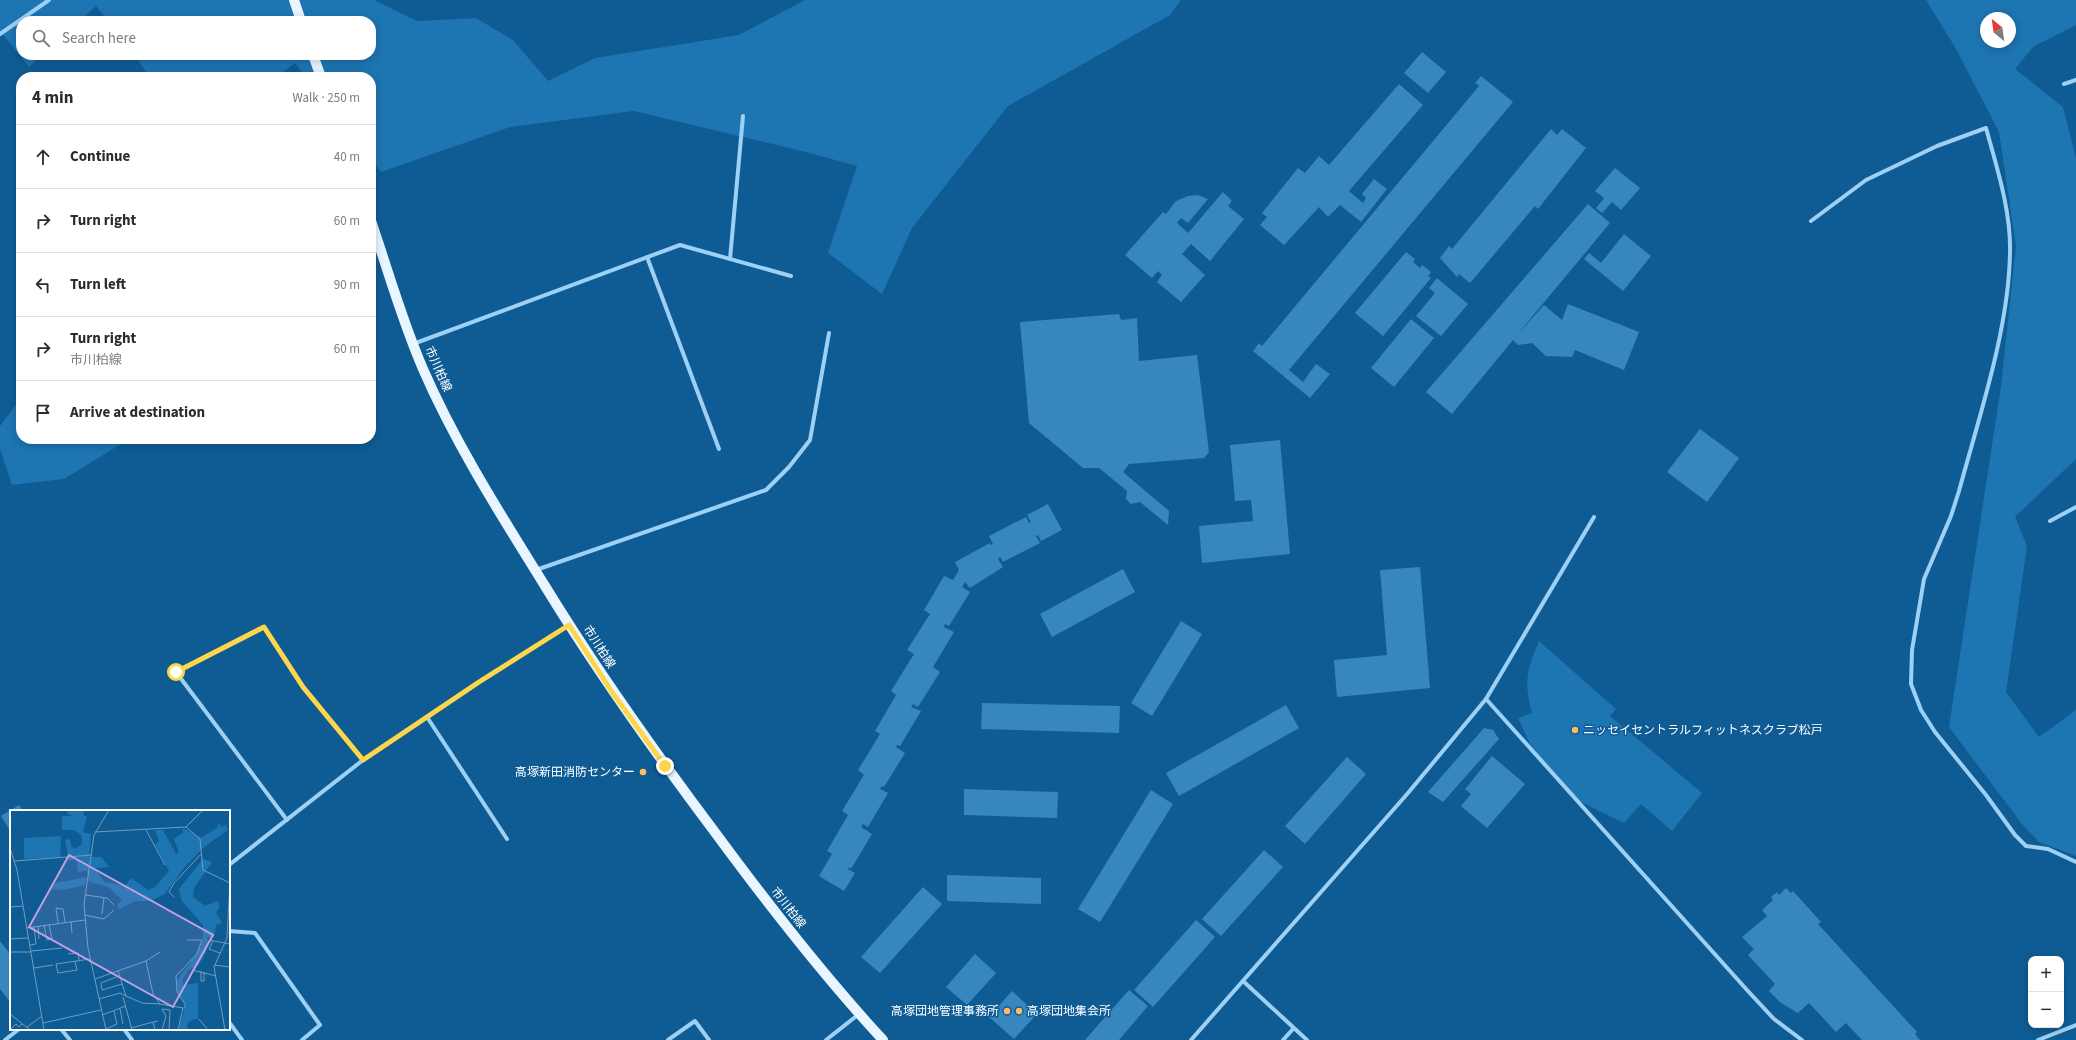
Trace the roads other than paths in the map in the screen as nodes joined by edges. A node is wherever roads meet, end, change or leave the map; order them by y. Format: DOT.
graph roads {
  1 [pos="49,0"];
  2 [pos="294,0"];
  3 [pos="26,16"];
  4 [pos="299,16"];
  5 [pos="16,23"];
  6 [pos="0,34"];
  7 [pos="315,60"];
  8 [pos="319,72"];
  9 [pos="2076,80"];
  10 [pos="2064,84"];
  11 [pos="743,116"];
  12 [pos="1810,221"];
  13 [pos="376,236"];
  14 [pos="647,257"];
  15 [pos="730,259"];
  16 [pos="791,276"];
  17 [pos="829,333"];
  18 [pos="413,344"];
  19 [pos="719,449"];
  20 [pos="2076,507"];
  21 [pos="1594,518"];
  22 [pos="2050,521"];
  23 [pos="535,571"];
  24 [pos="569,625"];
  25 [pos="1486,699"];
  26 [pos="427,717"];
  27 [pos="363,760"];
  28 [pos="287,820"];
  29 [pos="507,839"];
  30 [pos="2076,862"];
  31 [pos="230,864"];
  32 [pos="230,931"];
  33 [pos="1243,981"];
  34 [pos="859,1014"];
  35 [pos="230,1023"];
  36 [pos="2076,1025"];
  37 [pos="1293,1029"];
  38 [pos="18,1030"];
  39 [pos="62,1030"];
  40 [pos="125,1030"];
  41 [pos="5,1040"];
  42 [pos="70,1040"];
  43 [pos="132,1040"];
  44 [pos="242,1040"];
  45 [pos="302,1040"];
  46 [pos="668,1040"];
  47 [pos="709,1040"];
  48 [pos="826,1040"];
  49 [pos="883,1040"];
  50 [pos="1191,1040"];
  51 [pos="1283,1040"];
  52 [pos="1307,1040"];
  53 [pos="1802,1040"];
  54 [pos="2038,1040"];
  1 -- 3 [label="street"];
  2 -- 4 [label="main road"];
  5 -- 6 [label="street"];
  7 -- 8 [label="main road"];
  9 -- 10 [label="street"];
  11 -- 15 [label="street"];
  12 -- 30 [label="street"];
  13 -- 18 [label="main road, 市川柏線"];
  14 -- 15 [label="street"];
  14 -- 18 [label="street"];
  14 -- 19 [label="street"];
  15 -- 16 [label="street"];
  17 -- 23 [label="street"];
  18 -- 23 [label="main road, 市川柏線"];
  20 -- 22 [label="street"];
  21 -- 25 [label="street"];
  23 -- 24 [label="main road, 市川柏線"];
  24 -- 26 [label="street"];
  24 -- 34 [label="main road, 市川柏線"];
  25 -- 33 [label="street"];
  25 -- 53 [label="street"];
  26 -- 27 [label="street"];
  26 -- 29 [label="street"];
  27 -- 28 [label="street"];
  27 -- 28 [label="street"];
  28 -- 31 [label="street"];
  32 -- 45 [label="street"];
  33 -- 37 [label="street"];
  33 -- 50 [label="street"];
  34 -- 48 [label="street"];
  34 -- 49 [label="main road, 市川柏線"];
  35 -- 44 [label="street"];
  36 -- 54 [label="street"];
  37 -- 51 [label="street"];
  37 -- 52 [label="street"];
  38 -- 41 [label="street"];
  39 -- 42 [label="street"];
  40 -- 43 [label="street"];
  46 -- 47 [label="street"];
}
